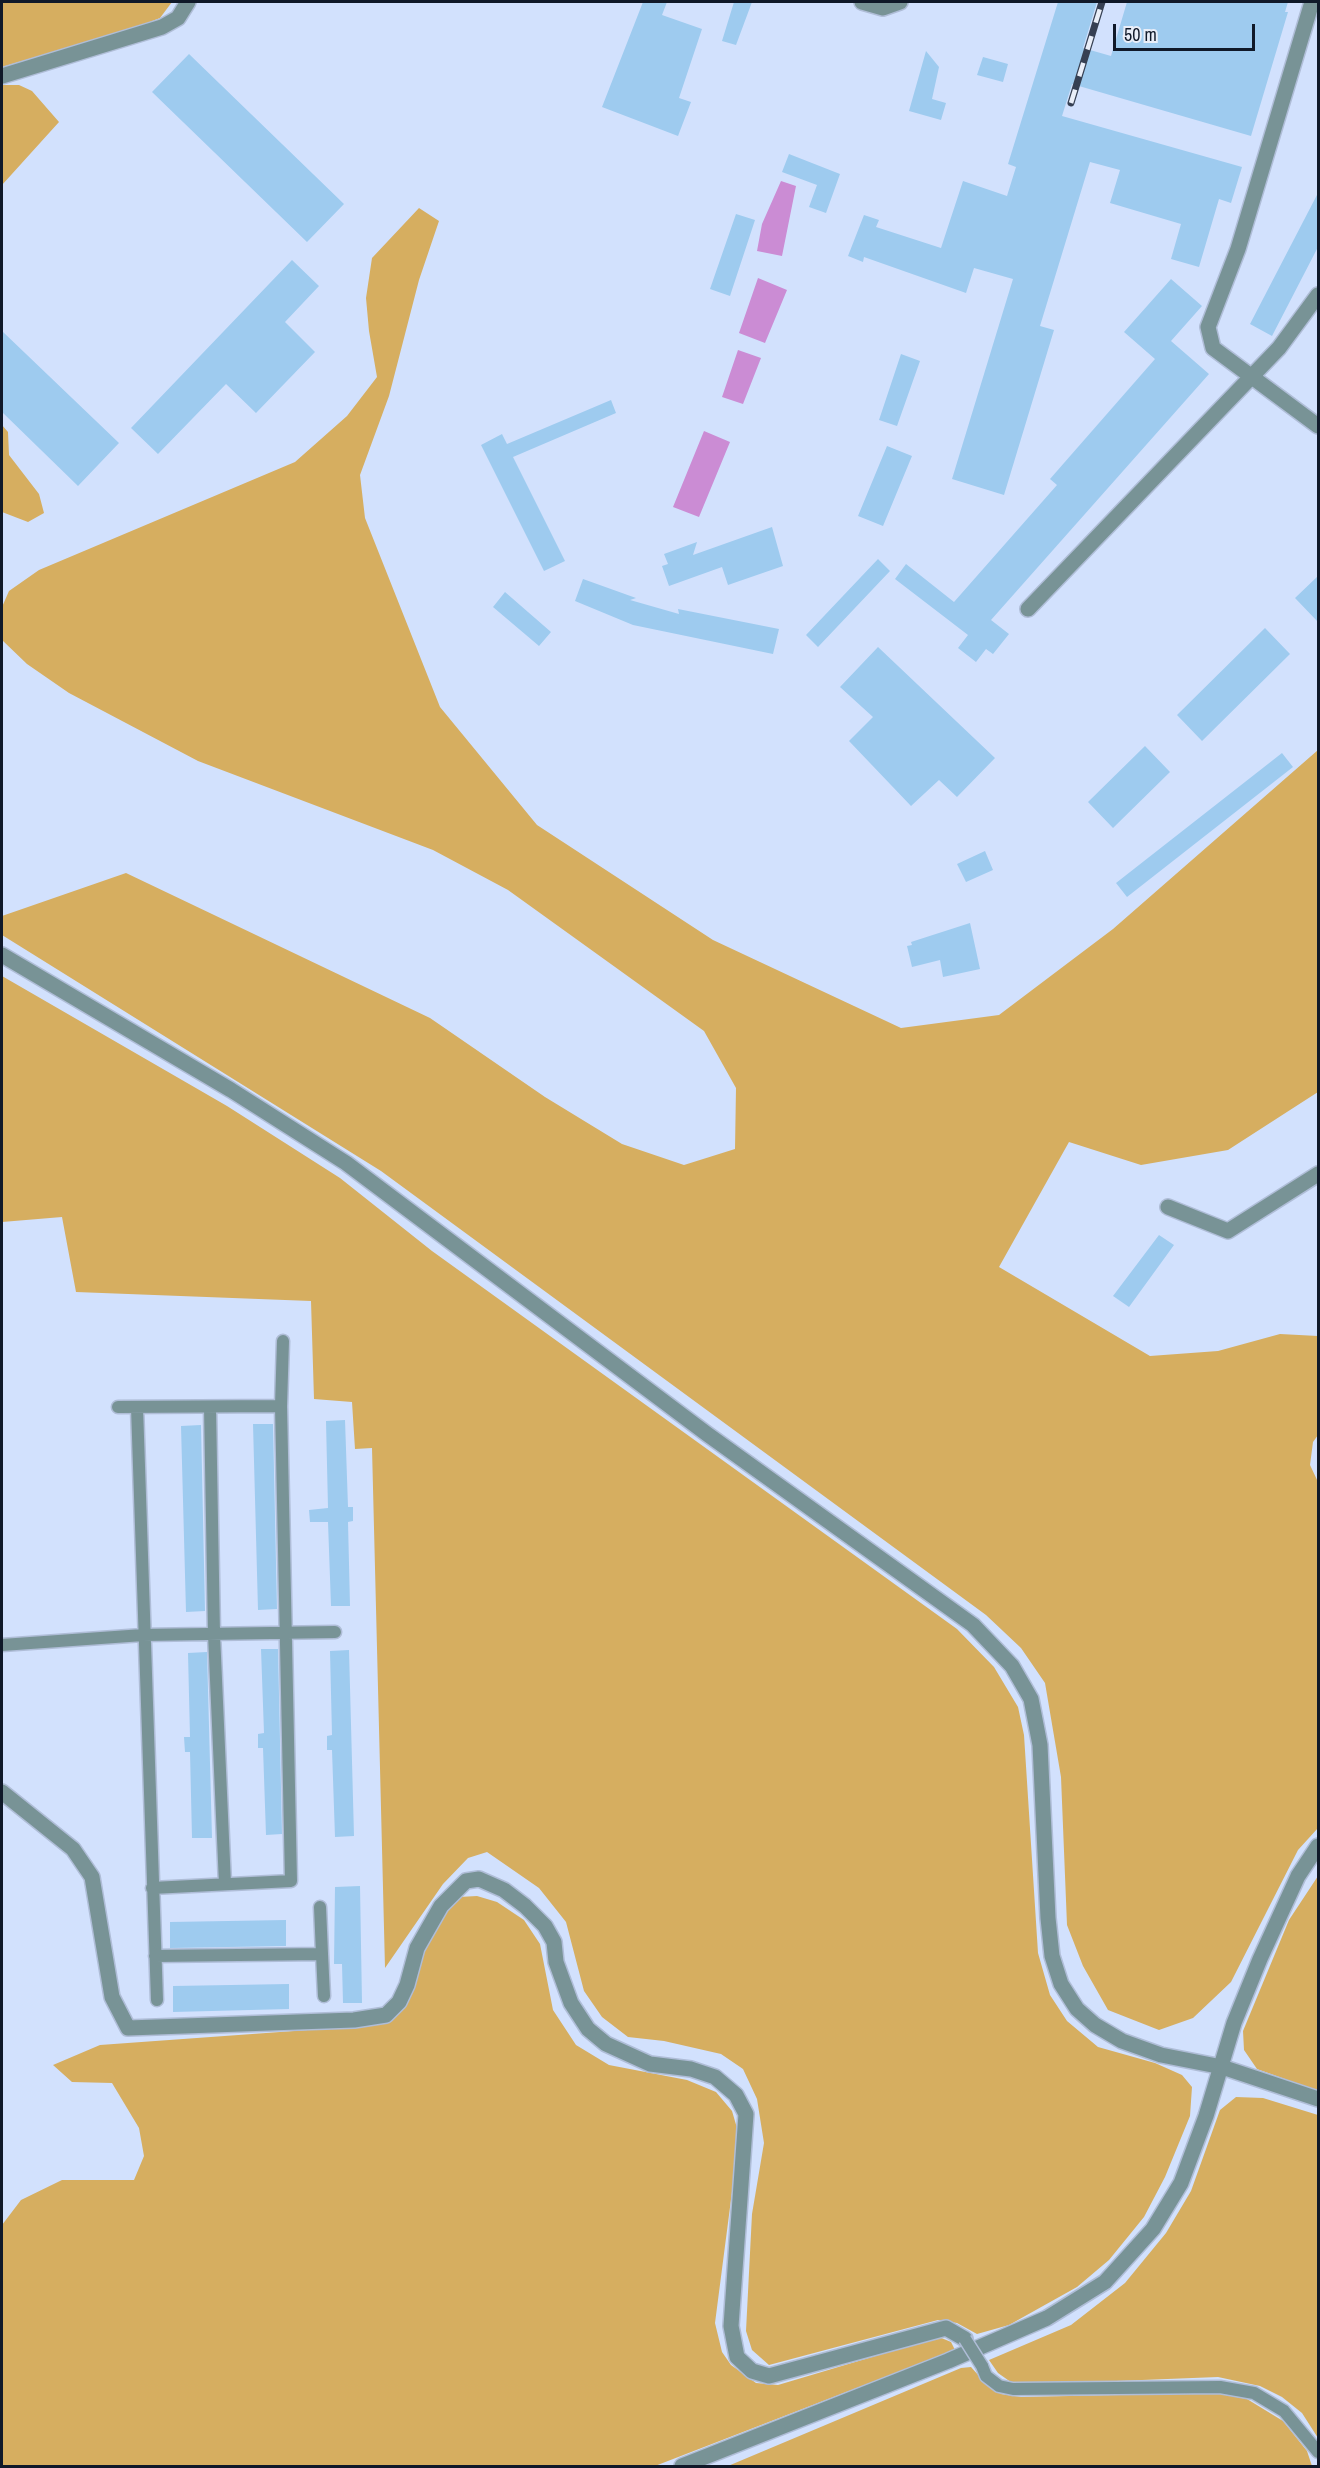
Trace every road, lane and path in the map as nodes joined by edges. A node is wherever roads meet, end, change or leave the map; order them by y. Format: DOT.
graph roads {
  1 [pos="188,2"];
  2 [pos="862,2"];
  3 [pos="900,2"];
  4 [pos="1312,2"];
  5 [pos="2,76"];
  6 [pos="1318,295"];
  7 [pos="1250,376"];
  8 [pos="1318,426"];
  9 [pos="1028,609"];
  10 [pos="2,955"];
  11 [pos="1318,1174"];
  12 [pos="1168,1207"];
  13 [pos="283,1341"];
  14 [pos="281,1406"];
  15 [pos="118,1407"];
  16 [pos="137,1407"];
  17 [pos="210,1407"];
  18 [pos="287,1632"];
  19 [pos="335,1632"];
  20 [pos="214,1634"];
  21 [pos="143,1635"];
  22 [pos="2,1645"];
  23 [pos="2,1792"];
  24 [pos="1318,1846"];
  25 [pos="225,1884"];
  26 [pos="152,1888"];
  27 [pos="320,1907"];
  28 [pos="322,1954"];
  29 [pos="155,1956"];
  30 [pos="324,1996"];
  31 [pos="156,2000"];
  32 [pos="1222,2067"];
  33 [pos="1318,2099"];
  34 [pos="965,2339"];
  35 [pos="1318,2452"];
  36 [pos="682,2466"];
  1 -- 5 [label="street"];
  2 -- 3 [label="street"];
  4 -- 7 [label="street"];
  6 -- 7 [label="street"];
  7 -- 8 [label="street"];
  7 -- 9 [label="street"];
  10 -- 32 [label="street"];
  11 -- 12 [label="street"];
  13 -- 14 [label="lane"];
  14 -- 17 [label="lane"];
  14 -- 18 [label="lane"];
  15 -- 16 [label="lane"];
  16 -- 17 [label="lane"];
  16 -- 21 [label="lane"];
  17 -- 20 [label="lane"];
  18 -- 19 [label="lane"];
  18 -- 20 [label="lane"];
  18 -- 25 [label="lane"];
  20 -- 21 [label="lane"];
  20 -- 25 [label="lane"];
  21 -- 22 [label="lane"];
  21 -- 26 [label="lane"];
  23 -- 34 [label="street"];
  24 -- 32 [label="street"];
  25 -- 26 [label="lane"];
  26 -- 29 [label="lane"];
  27 -- 28 [label="lane"];
  28 -- 29 [label="lane"];
  28 -- 30 [label="lane"];
  29 -- 31 [label="lane"];
  32 -- 33 [label="street"];
  32 -- 36 [label="street"];
  34 -- 35 [label="lane, bridge"];
}
